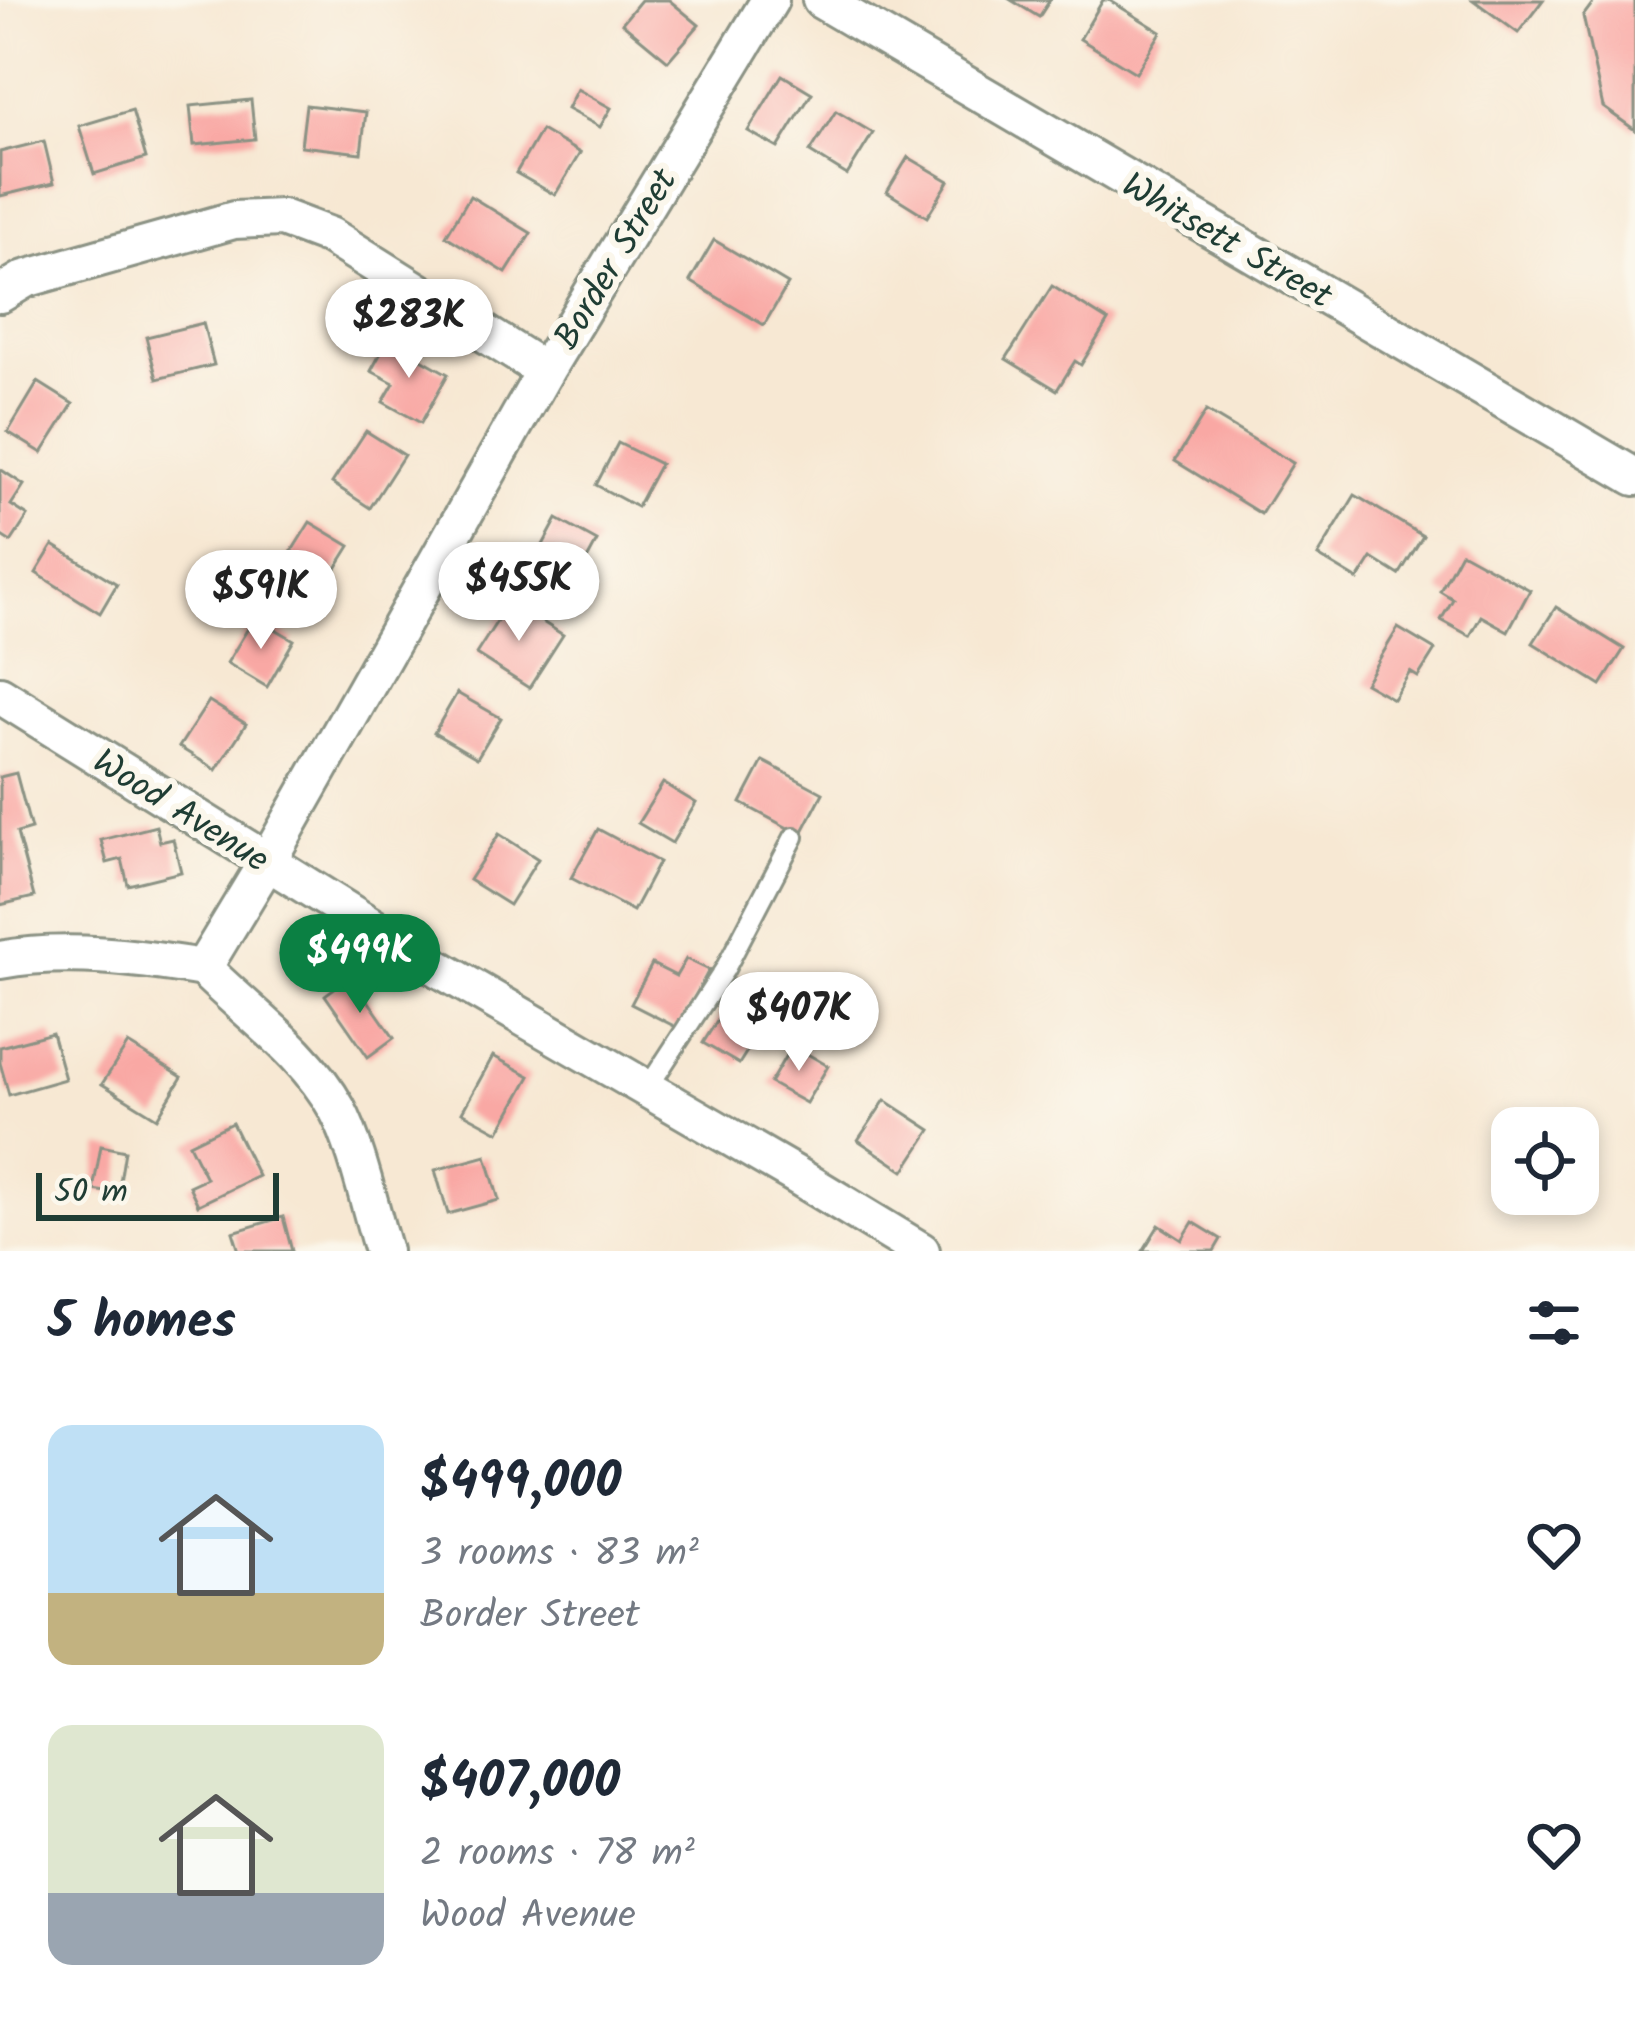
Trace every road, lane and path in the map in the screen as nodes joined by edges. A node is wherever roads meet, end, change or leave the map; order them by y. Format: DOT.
graph roads {
  1 [pos="770,0"];
  2 [pos="821,0"];
  3 [pos="0,294"];
  4 [pos="545,370"];
  5 [pos="1635,477"];
  6 [pos="0,695"];
  7 [pos="794,837"];
  8 [pos="267,862"];
  9 [pos="0,960"];
  10 [pos="203,968"];
  11 [pos="647,1089"];
  12 [pos="382,1251"];
  13 [pos="921,1251"];
  1 -- 4 [label="street, Border Street"];
  2 -- 5 [label="street, Whitsett Street"];
  3 -- 4 [label="street"];
  4 -- 8 [label="street, Border Street"];
  6 -- 8 [label="street, Wood Avenue"];
  7 -- 11 [label="lane"];
  8 -- 10 [label="street, Border Street"];
  8 -- 11 [label="street, Wood Avenue"];
  9 -- 10 [label="street"];
  10 -- 12 [label="street"];
  11 -- 13 [label="street, Wood Avenue"];
}
